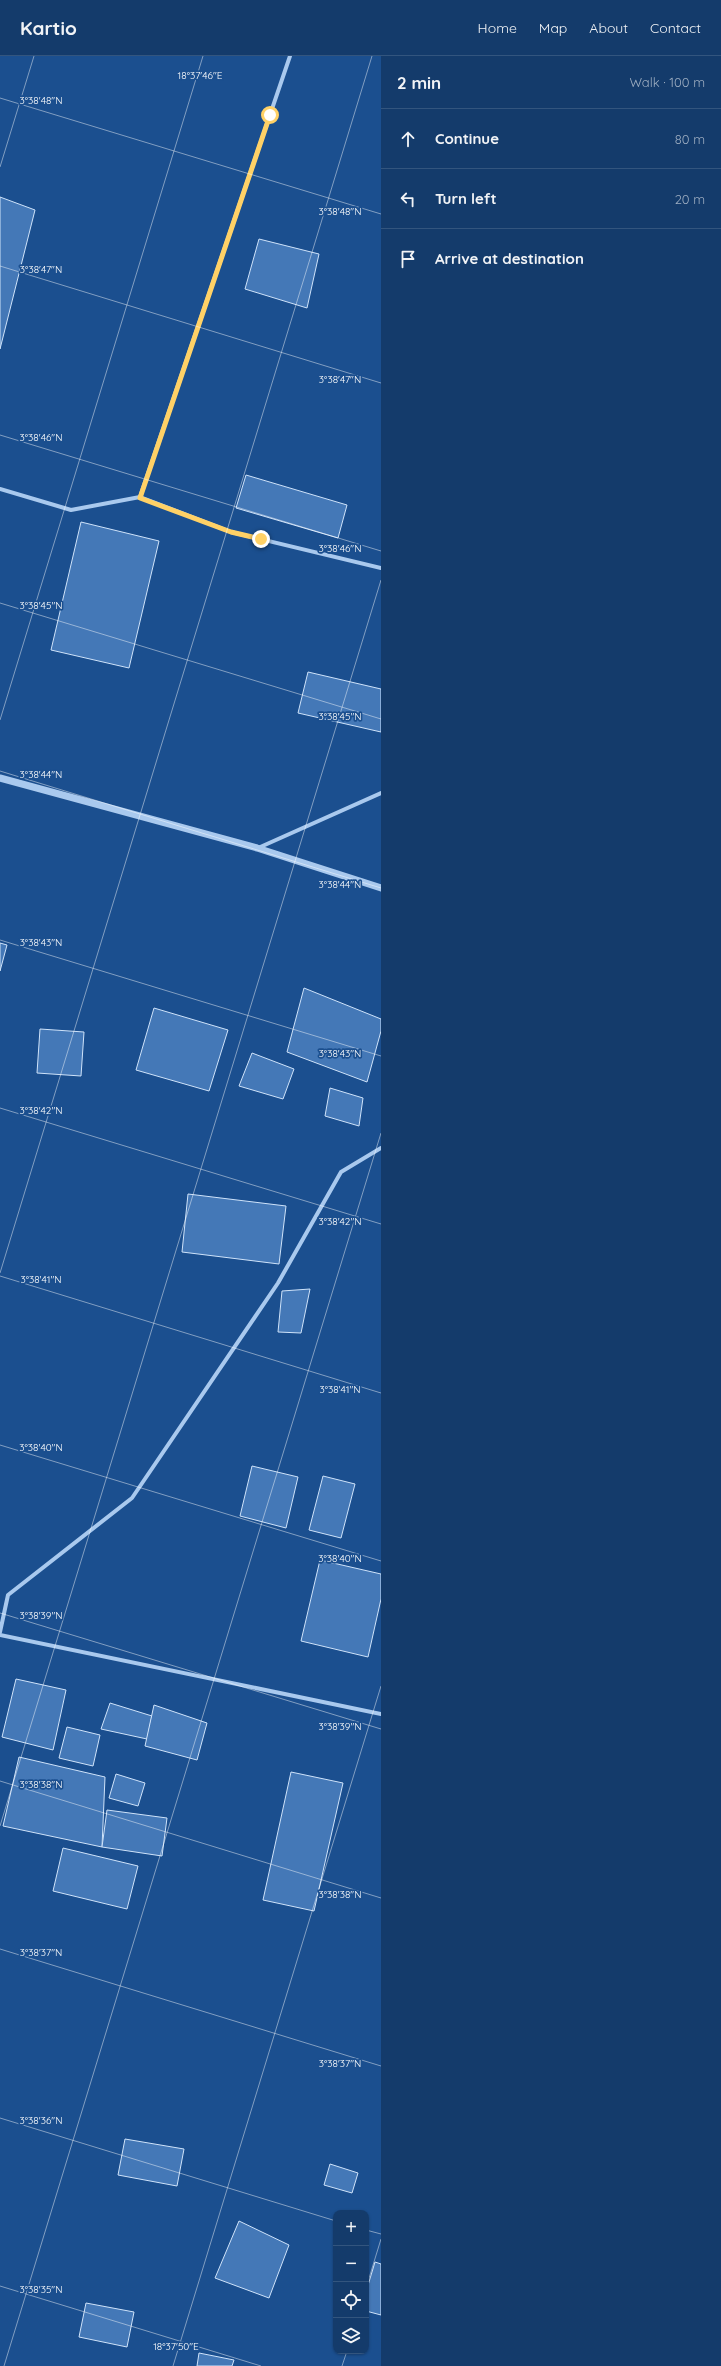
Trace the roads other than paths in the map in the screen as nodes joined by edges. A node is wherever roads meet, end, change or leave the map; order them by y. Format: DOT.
graph roads {
  1 [pos="290,56"];
  2 [pos="0,488"];
  3 [pos="140,498"];
  4 [pos="381,568"];
  5 [pos="0,778"];
  6 [pos="381,793"];
  7 [pos="258,848"];
  8 [pos="381,888"];
  9 [pos="381,1148"];
  10 [pos="0,1634"];
  11 [pos="381,1714"];
  1 -- 3 [label="street"];
  2 -- 3 [label="street"];
  3 -- 4 [label="street"];
  5 -- 7 [label="street"];
  6 -- 7 [label="street"];
  7 -- 8 [label="street"];
  9 -- 10 [label="street"];
  10 -- 11 [label="street"];
}
